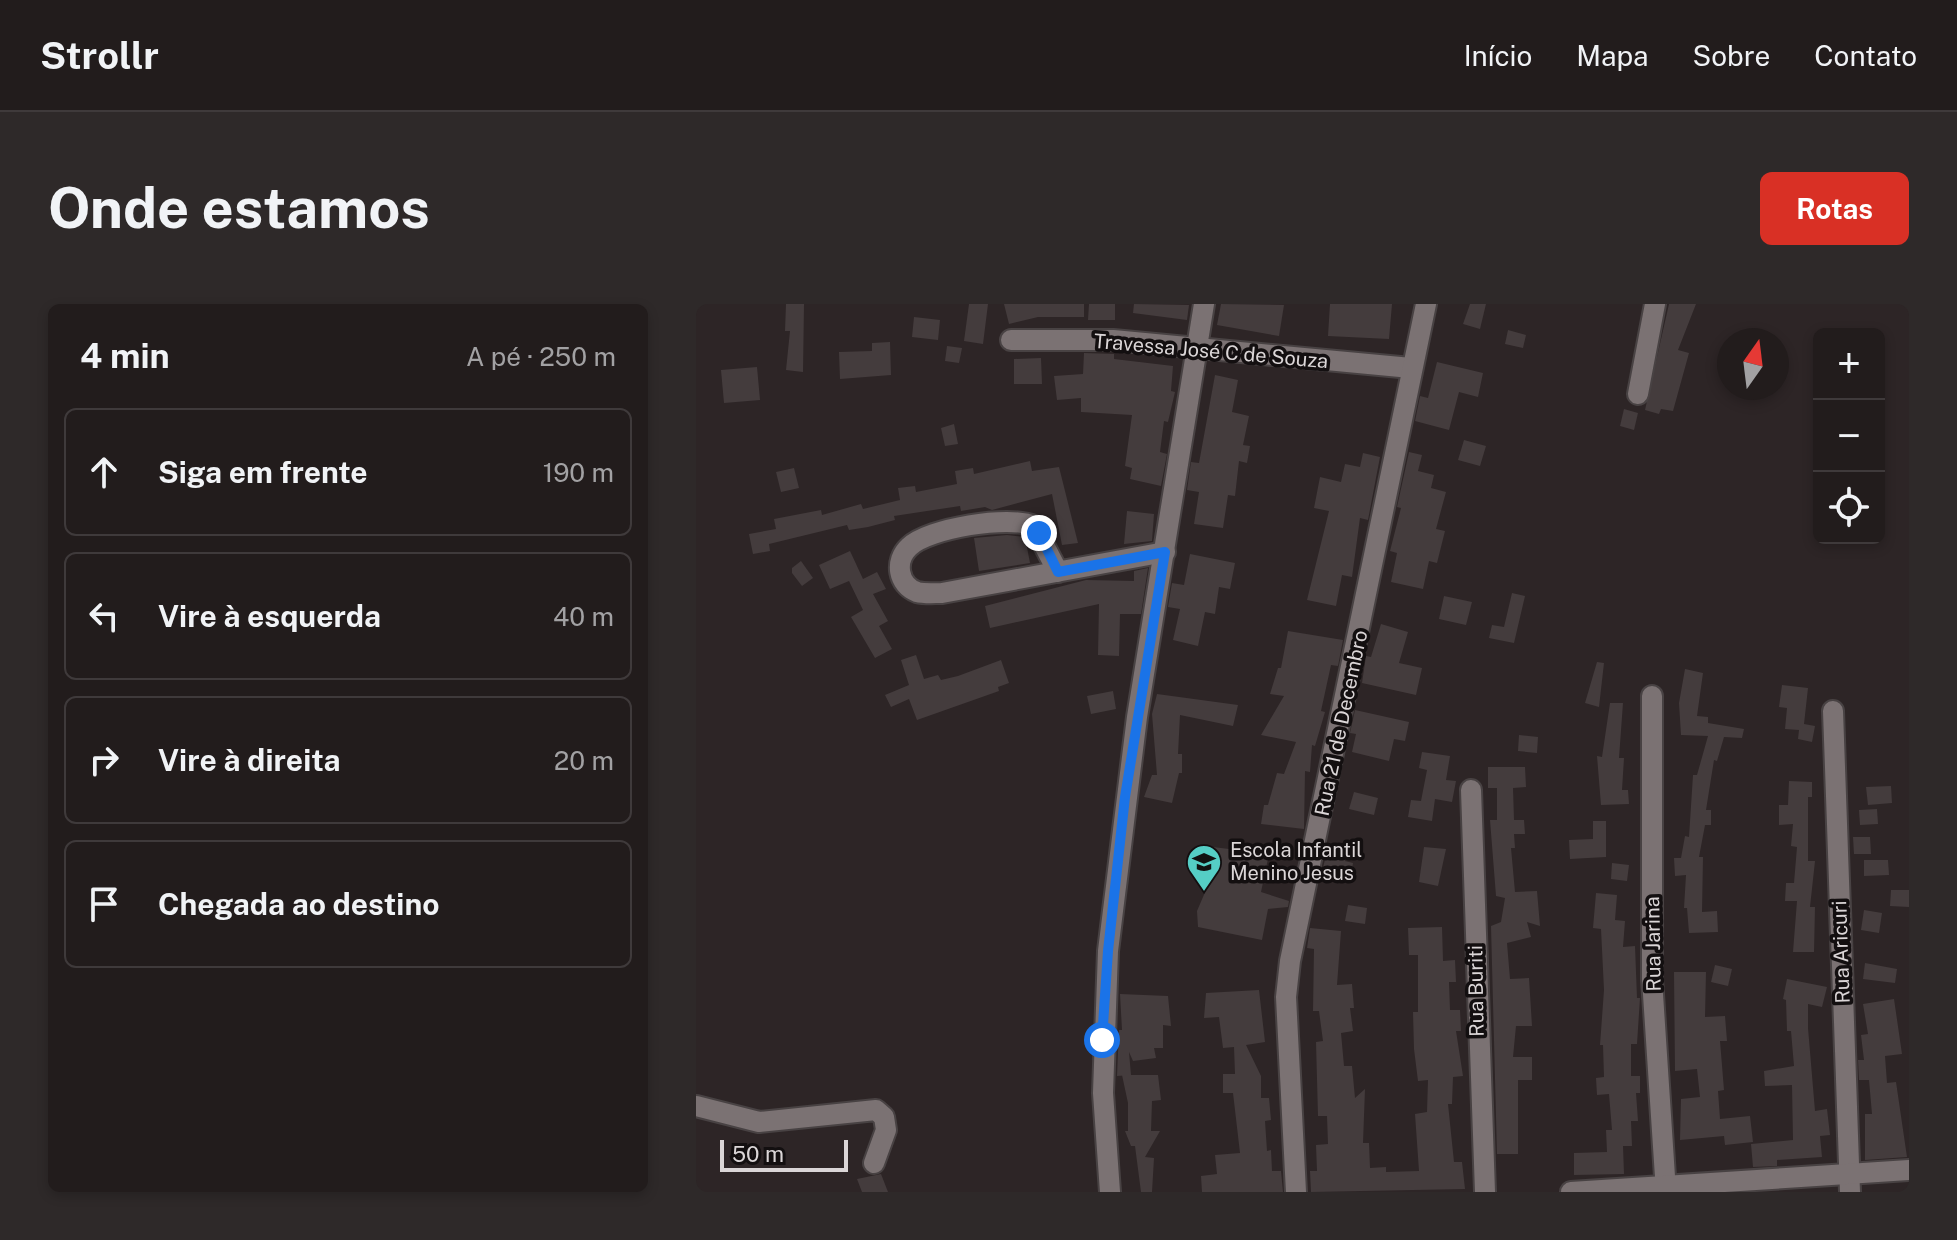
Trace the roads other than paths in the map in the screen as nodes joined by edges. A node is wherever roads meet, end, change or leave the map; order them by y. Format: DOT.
graph roads {
  1 [pos="1204,304"];
  2 [pos="1426,304"];
  3 [pos="1655,304"];
  4 [pos="1011,340"];
  5 [pos="1196,347"];
  6 [pos="1411,368"];
  7 [pos="1638,394"];
  8 [pos="1165,552"];
  9 [pos="1058,572"];
  10 [pos="1652,696"];
  11 [pos="1833,711"];
  12 [pos="1471,790"];
  13 [pos="696,1106"];
  14 [pos="874,1163"];
  15 [pos="1909,1170"];
  16 [pos="1850,1183"];
  17 [pos="1666,1189"];
  18 [pos="1110,1192"];
  19 [pos="1296,1192"];
  20 [pos="1485,1192"];
  21 [pos="1571,1192"];
  1 -- 5 [label="street"];
  2 -- 6 [label="street, Rua 21 de Decembro"];
  3 -- 7 [label="street"];
  4 -- 5 [label="street, Travessa José C de Souza"];
  5 -- 6 [label="street, Travessa José C de Souza"];
  5 -- 8 [label="street"];
  6 -- 19 [label="street, Rua 21 de Decembro"];
  8 -- 9 [label="street"];
  8 -- 18 [label="street"];
  9 -- 9 [label="street"];
  10 -- 17 [label="street, Rua Jarina"];
  11 -- 16 [label="street, Rua Aricuri"];
  12 -- 20 [label="street, Rua Buriti"];
  13 -- 14 [label="street"];
  15 -- 16 [label="street"];
  16 -- 17 [label="street"];
  17 -- 21 [label="street"];
}
